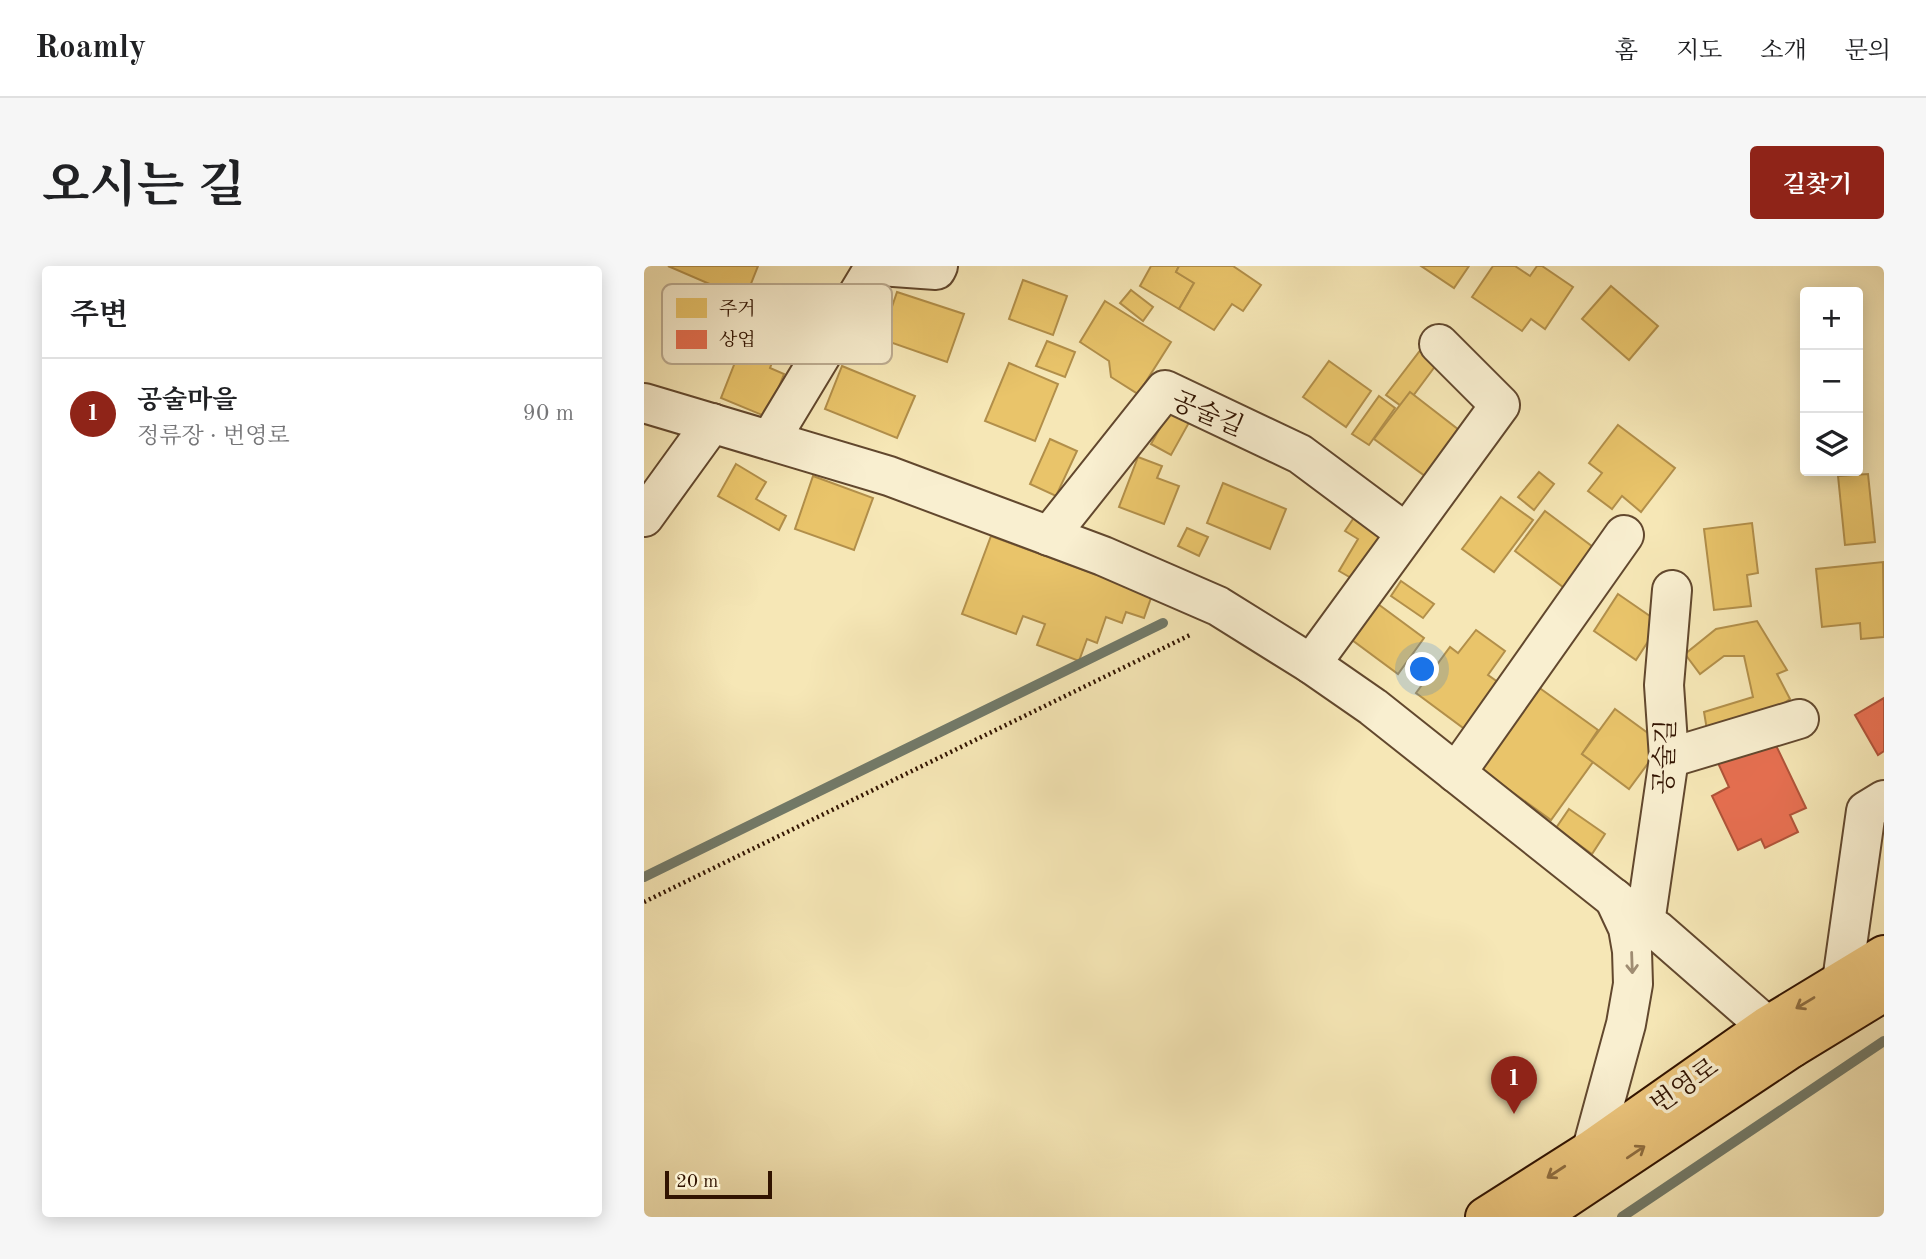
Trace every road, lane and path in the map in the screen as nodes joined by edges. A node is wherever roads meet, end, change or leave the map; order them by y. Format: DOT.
graph roads {
  1 [pos="938,266"];
  2 [pos="865,270"];
  3 [pos="1439,344"];
  4 [pos="813,364"];
  5 [pos="644,403"];
  6 [pos="712,423"];
  7 [pos="771,440"];
  8 [pos="644,517"];
  9 [pos="1406,533"];
  10 [pos="1624,535"];
  11 [pos="1049,536"];
  12 [pos="1672,590"];
  13 [pos="1218,606"];
  14 [pos="1311,664"];
  15 [pos="1799,719"];
  16 [pos="1669,758"];
  17 [pos="1456,772"];
  18 [pos="1884,800"];
  19 [pos="1614,898"];
  20 [pos="644,902"];
  21 [pos="1645,923"];
  22 [pos="1884,955"];
  23 [pos="1842,981"];
  24 [pos="1884,992"];
  25 [pos="1780,1037"];
  26 [pos="1592,1149"];
  27 [pos="1485,1217"];
  28 [pos="1538,1217"];
  1 -- 2 [label="street"];
  3 -- 9 [label="street"];
  4 -- 7 [label="street"];
  5 -- 6 [label="street"];
  6 -- 7 [label="street"];
  6 -- 8 [label="street"];
  7 -- 11 [label="street"];
  9 -- 11 [label="street, 공술길"];
  9 -- 14 [label="street"];
  10 -- 17 [label="street"];
  11 -- 13 [label="street"];
  12 -- 16 [label="street, 공술길"];
  13 -- 14 [label="street"];
  13 -- 20 [label="path"];
  14 -- 17 [label="street"];
  15 -- 16 [label="street"];
  16 -- 21 [label="street, 공술길"];
  17 -- 19 [label="street"];
  18 -- 23 [label="street"];
  19 -- 21 [label="street"];
  19 -- 26 [label="street, one-way"];
  21 -- 25 [label="street"];
  22 -- 23 [label="main road, 번영로"];
  23 -- 25 [label="main road, 번영로, one-way"];
  24 -- 25 [label="main road, 번영로"];
  25 -- 26 [label="main road, 번영로"];
  28 -- 25 [label="main road, 번영로, one-way"];
  26 -- 27 [label="main road, 번영로, one-way"];
}
